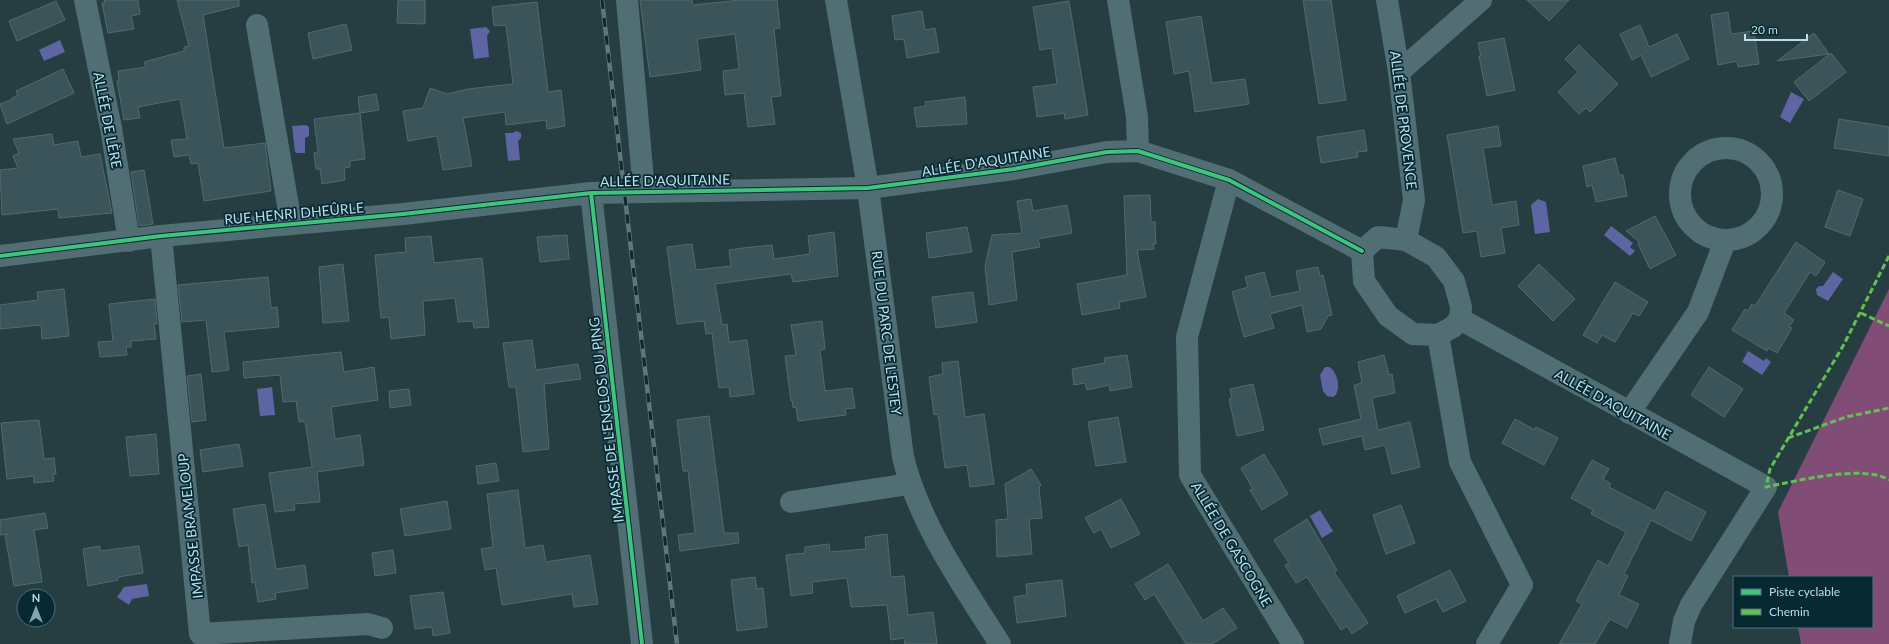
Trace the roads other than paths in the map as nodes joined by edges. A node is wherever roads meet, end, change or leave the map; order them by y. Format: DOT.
graph roads {
  1 [pos="84,0"];
  2 [pos="627,0"];
  3 [pos="836,0"];
  4 [pos="1118,0"];
  5 [pos="1387,0"];
  6 [pos="1481,0"];
  7 [pos="257,25"];
  8 [pos="1399,72"];
  9 [pos="1138,151"];
  10 [pos="1229,180"];
  11 [pos="868,188"];
  12 [pos="644,191"];
  13 [pos="591,193"];
  14 [pos="291,224"];
  15 [pos="161,236"];
  16 [pos="1406,240"];
  17 [pos="129,241"];
  18 [pos="1725,241"];
  19 [pos="1362,251"];
  20 [pos="0,256"];
  21 [pos="1460,319"];
  22 [pos="1438,335"];
  23 [pos="1629,413"];
  24 [pos="909,484"];
  25 [pos="790,502"];
  26 [pos="382,628"];
  27 [pos="642,644"];
  28 [pos="1000,644"];
  29 [pos="1293,644"];
  30 [pos="1488,644"];
  31 [pos="1680,644"];
  1 -- 17 [label="street, ALLÉE DE LÈRE"];
  2 -- 12 [label="street"];
  3 -- 11 [label="street, RUE DU PARC DE L'ESTEY"];
  4 -- 9 [label="street"];
  5 -- 8 [label="street, ALLÉE DE PROVENCE"];
  6 -- 8 [label="street"];
  7 -- 14 [label="street"];
  8 -- 16 [label="street, ALLÉE DE PROVENCE"];
  9 -- 10 [label="street, ALLÉE D'AQUITAINE"];
  9 -- 11 [label="street, ALLÉE D'AQUITAINE"];
  10 -- 19 [label="street, ALLÉE D'AQUITAINE"];
  10 -- 29 [label="street, ALLÉE DE GASCOGNE"];
  11 -- 12 [label="street, ALLÉE D'AQUITAINE"];
  11 -- 24 [label="street, RUE DU PARC DE L'ESTEY"];
  12 -- 13 [label="street, ALLÉE D'AQUITAINE"];
  13 -- 14 [label="street, RUE HENRI DHEÛRLE"];
  13 -- 27 [label="street, IMPASSE DE L'ENCLOS DU PING"];
  14 -- 15 [label="street, RUE HENRI DHEÛRLE"];
  15 -- 17 [label="street, RUE HENRI DHEÛRLE"];
  15 -- 26 [label="street, IMPASSE BRAMELOUP"];
  16 -- 19 [label="street"];
  16 -- 21 [label="street"];
  17 -- 20 [label="street, RUE HENRI DHEÛRLE"];
  18 -- 18 [label="street"];
  18 -- 23 [label="street"];
  19 -- 22 [label="street"];
  21 -- 22 [label="street"];
  21 -- 23 [label="street, ALLÉE D'AQUITAINE"];
  22 -- 30 [label="street"];
  23 -- 31 [label="street, ALLÉE D'AQUITAINE"];
  24 -- 25 [label="street"];
  24 -- 28 [label="street, RUE DU PARC DE L'ESTEY"];
}
